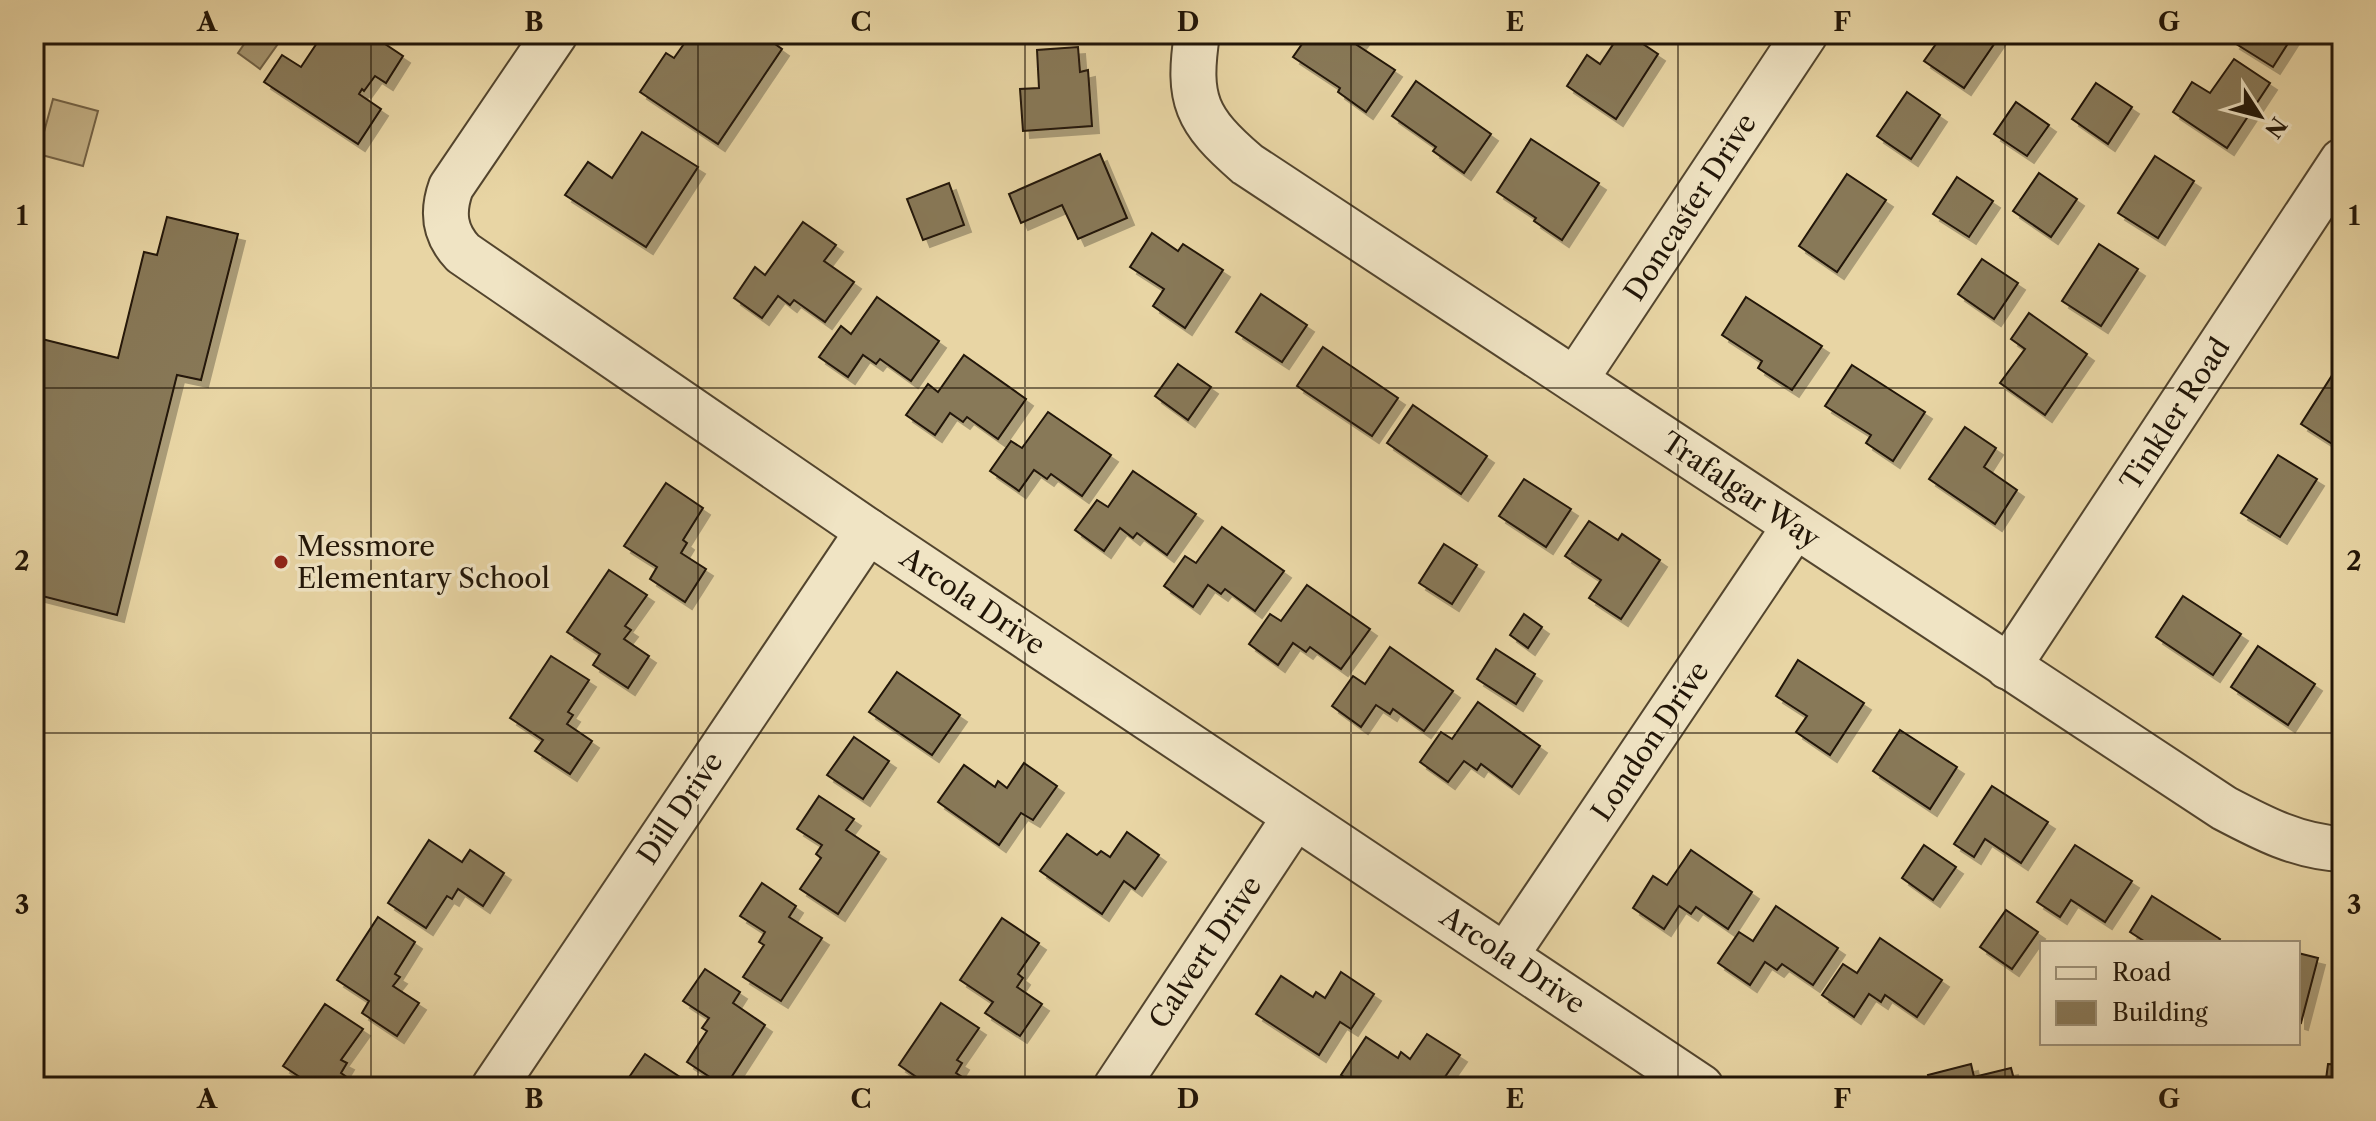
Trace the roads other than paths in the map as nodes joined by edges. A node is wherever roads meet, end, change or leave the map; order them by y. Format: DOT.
graph roads {
  1 [pos="555,34"];
  2 [pos="1805,34"];
  3 [pos="1194,52"];
  4 [pos="2342,161"];
  5 [pos="1575,380"];
  6 [pos="1795,526"];
  7 [pos="868,531"];
  8 [pos="2008,667"];
  9 [pos="1295,817"];
  10 [pos="2342,849"];
  11 [pos="1506,955"];
  12 [pos="494,1087"];
  13 [pos="1116,1087"];
  14 [pos="1701,1087"];
  1 -- 7 [label="street, Arcola Drive"];
  2 -- 5 [label="street, Doncaster Drive"];
  3 -- 5 [label="street, Trafalgar Way"];
  4 -- 8 [label="street, Tinkler Road"];
  5 -- 6 [label="street, Trafalgar Way"];
  6 -- 8 [label="street, Trafalgar Way"];
  6 -- 11 [label="street, London Drive"];
  7 -- 9 [label="street, Arcola Drive"];
  7 -- 12 [label="street, Dill Drive"];
  8 -- 10 [label="street, Trafalgar Way"];
  9 -- 11 [label="street, Arcola Drive"];
  9 -- 13 [label="street, Calvert Drive"];
  11 -- 14 [label="street, Arcola Drive"];
}
